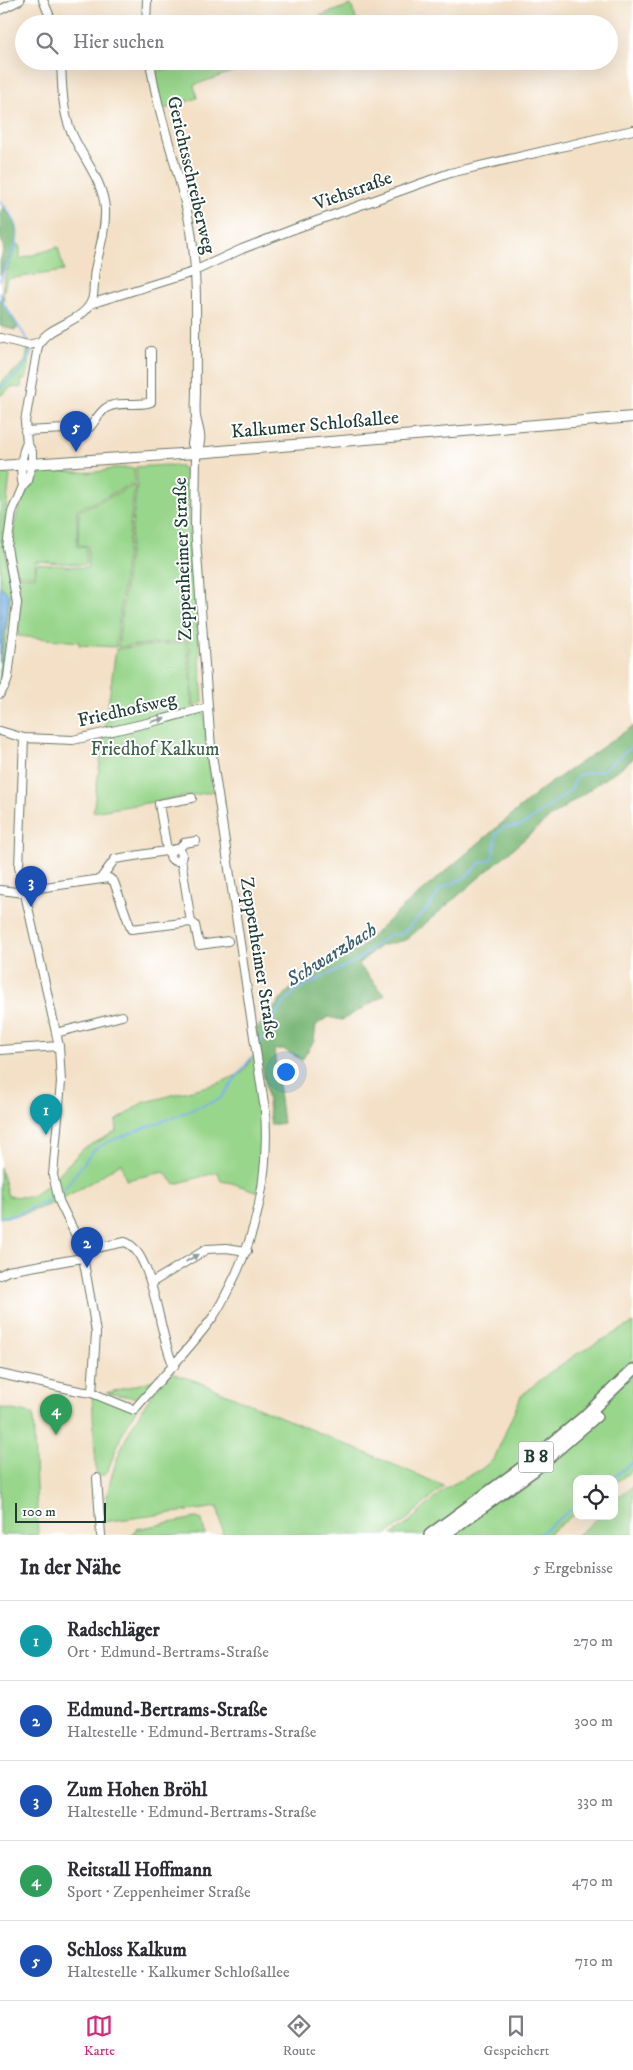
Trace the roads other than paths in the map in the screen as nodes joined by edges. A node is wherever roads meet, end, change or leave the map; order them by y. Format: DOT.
graph roads {
  1 [pos="20,0"];
  2 [pos="43,0"];
  3 [pos="147,0"];
  4 [pos="0,10"];
  5 [pos="49,15"];
  6 [pos="146,15"];
  7 [pos="61,70"];
  8 [pos="152,70"];
  9 [pos="633,130"];
  10 [pos="196,271"];
  11 [pos="90,304"];
  12 [pos="0,338"];
  13 [pos="33,344"];
  14 [pos="151,351"];
  15 [pos="633,417"];
  16 [pos="25,431"];
  17 [pos="196,453"];
  18 [pos="27,463"];
  19 [pos="0,466"];
  20 [pos="0,694"];
  21 [pos="207,707"];
  22 [pos="0,731"];
  23 [pos="24,738"];
  24 [pos="192,798"];
  25 [pos="196,841"];
  26 [pos="173,850"];
  27 [pos="101,878"];
  28 [pos="0,890"];
  29 [pos="24,891"];
  30 [pos="191,922"];
  31 [pos="228,940"];
  32 [pos="122,1016"];
  33 [pos="56,1032"];
  34 [pos="59,1046"];
  35 [pos="0,1050"];
  36 [pos="246,1251"];
  37 [pos="81,1254"];
  38 [pos="0,1275"];
  39 [pos="151,1283"];
  40 [pos="174,1366"];
  41 [pos="633,1370"];
  42 [pos="0,1374"];
  43 [pos="633,1381"];
  44 [pos="92,1393"];
  45 [pos="97,1478"];
  46 [pos="101,1535"];
  47 [pos="430,1535"];
  48 [pos="444,1535"];
  1 -- 4 [label="street"];
  2 -- 5 [label="street"];
  3 -- 6 [label="street"];
  7 -- 11 [label="street"];
  8 -- 10 [label="street, Gerichtsschreiberweg"];
  9 -- 10 [label="street, Viehstraße"];
  10 -- 11 [label="street, Viehstraße"];
  10 -- 17 [label="street, Gerichtsschreiberweg"];
  11 -- 13 [label="street"];
  12 -- 13 [label="street"];
  13 -- 16 [label="street"];
  14 -- 16 [label="street"];
  15 -- 17 [label="main road, Kalkumer Schloßallee"];
  16 -- 18 [label="street"];
  17 -- 18 [label="main road, Kalkumer Schloßallee"];
  17 -- 21 [label="street, Zeppenheimer Straße"];
  18 -- 19 [label="main road, Kalkumer Schloßallee"];
  18 -- 20 [label="street"];
  23 -- 21 [label="street, Friedhofsweg, one-way"];
  21 -- 36 [label="street, Zeppenheimer Straße"];
  22 -- 23 [label="street, Friedhofsweg"];
  23 -- 29 [label="street"];
  24 -- 26 [label="street"];
  25 -- 26 [label="street"];
  26 -- 27 [label="street"];
  26 -- 30 [label="street"];
  27 -- 29 [label="street"];
  27 -- 30 [label="street"];
  28 -- 29 [label="street"];
  29 -- 33 [label="street"];
  30 -- 31 [label="street"];
  32 -- 33 [label="street"];
  33 -- 34 [label="street"];
  34 -- 35 [label="street"];
  34 -- 37 [label="street"];
  39 -- 36 [label="street, one-way"];
  36 -- 40 [label="street, Zeppenheimer Straße"];
  37 -- 38 [label="street"];
  37 -- 39 [label="street"];
  37 -- 44 [label="street"];
  39 -- 40 [label="street"];
  40 -- 44 [label="street, Zeppenheimer Straße"];
  41 -- 47 [label="highway, B 8"];
  42 -- 44 [label="street, Zeppenheimer Straße"];
  43 -- 48 [label="highway, B 8"];
  45 -- 46 [label="street"];
}
